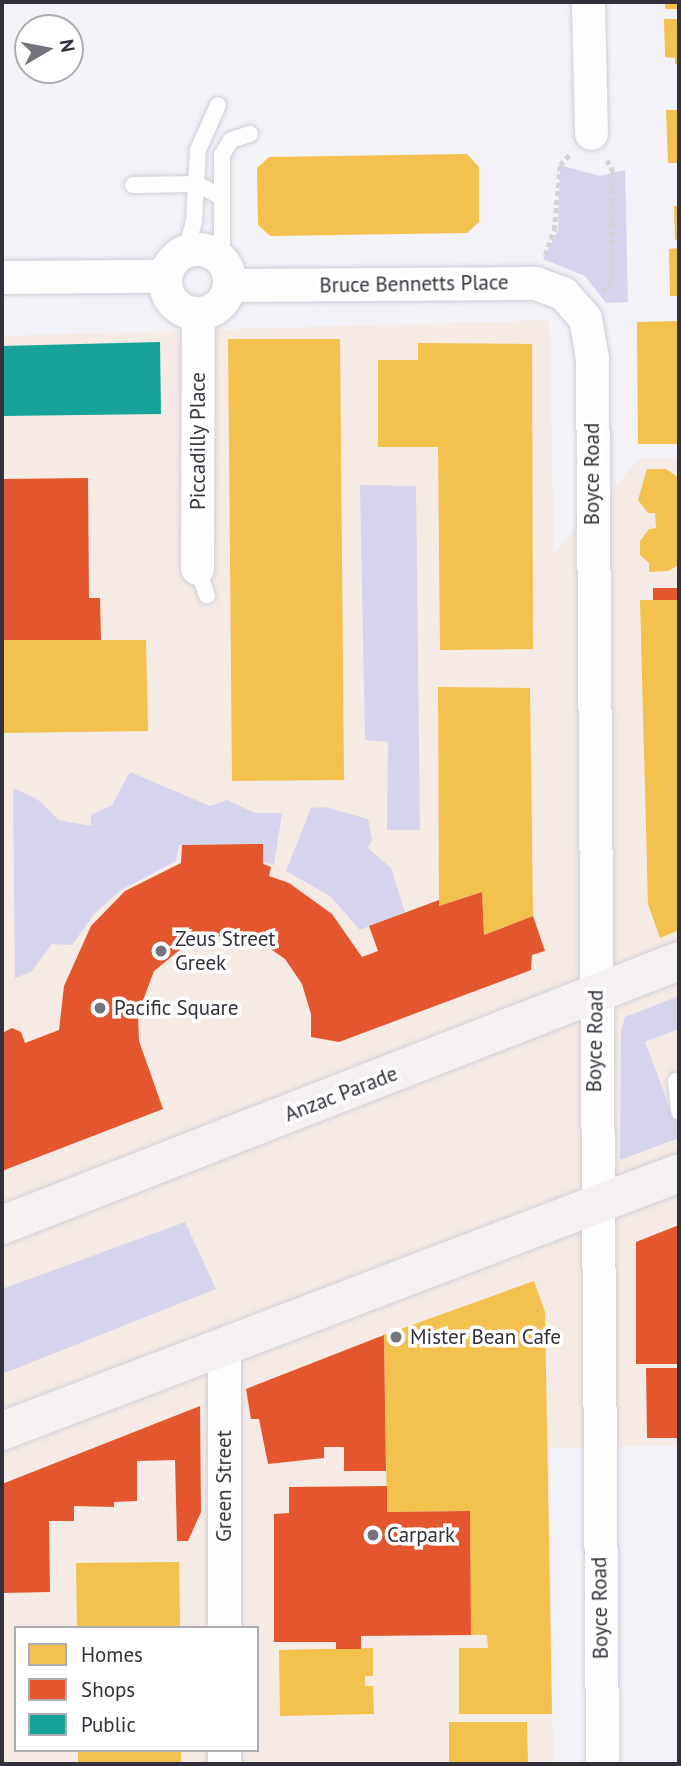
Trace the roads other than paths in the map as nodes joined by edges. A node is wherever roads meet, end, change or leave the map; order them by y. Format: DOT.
graph roads {
  1 [pos="588,2"];
  2 [pos="218,105"];
  3 [pos="591,133"];
  4 [pos="250,134"];
  5 [pos="197,184"];
  6 [pos="133,185"];
  7 [pos="221,197"];
  8 [pos="176,264"];
  9 [pos="225,273"];
  10 [pos="2,277"];
  11 [pos="198,314"];
  12 [pos="585,318"];
  13 [pos="202,582"];
  14 [pos="679,961"];
  15 [pos="597,994"];
  16 [pos="676,1081"];
  17 [pos="679,1112"];
  18 [pos="679,1173"];
  19 [pos="595,1205"];
  20 [pos="2,1225"];
  21 [pos="224,1345"];
  22 [pos="2,1431"];
  23 [pos="224,1626"];
  24 [pos="602,1764"];
  1 -- 3 [label="street"];
  2 -- 5 [label="lane"];
  4 -- 7 [label="lane"];
  5 -- 6 [label="lane"];
  5 -- 7 [label="lane"];
  5 -- 8 [label="lane"];
  7 -- 9 [label="lane"];
  8 -- 9 [label="street"];
  8 -- 10 [label="street"];
  8 -- 11 [label="street"];
  9 -- 11 [label="street"];
  9 -- 12 [label="street, Bruce Bennetts Place"];
  11 -- 13 [label="street, Piccadilly Place"];
  12 -- 15 [label="street, Boyce Road"];
  14 -- 15 [label="main road, Anzac Parade"];
  15 -- 19 [label="street, Boyce Road"];
  15 -- 20 [label="main road, Anzac Parade"];
  16 -- 17 [label="lane"];
  18 -- 19 [label="main road"];
  19 -- 21 [label="main road"];
  19 -- 24 [label="street, Boyce Road"];
  21 -- 22 [label="main road"];
  21 -- 23 [label="street, Green Street"];
}
